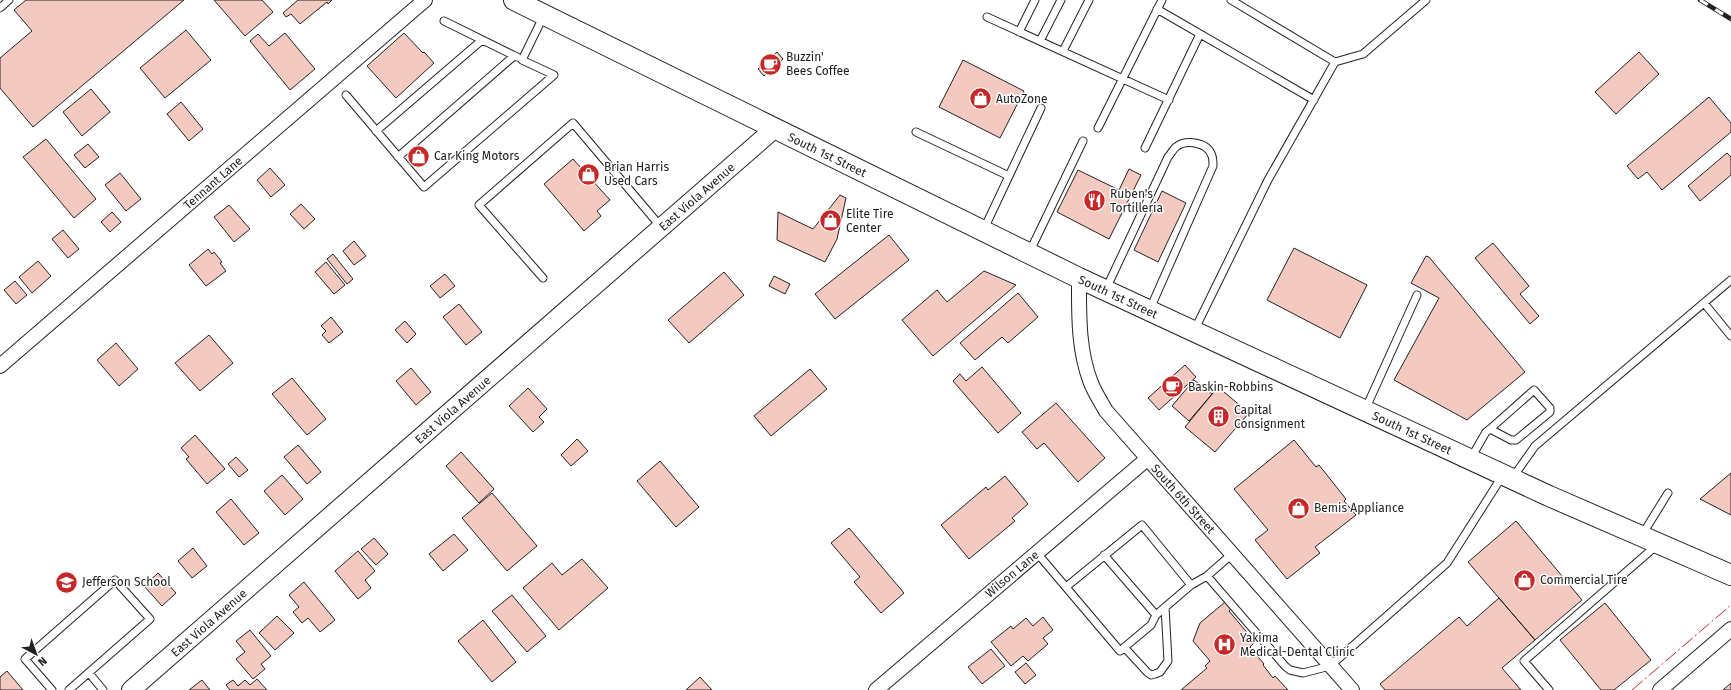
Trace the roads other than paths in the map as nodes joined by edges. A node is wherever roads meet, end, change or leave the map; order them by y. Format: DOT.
graph roads {
  1 [pos="9,0"];
  2 [pos="425,0"];
  3 [pos="514,0"];
  4 [pos="1035,0"];
  5 [pos="1060,0"];
  6 [pos="1089,0"];
  7 [pos="1162,0"];
  8 [pos="1231,0"];
  9 [pos="1426,0"];
  10 [pos="0,8"];
  11 [pos="1157,9"];
  12 [pos="544,15"];
  13 [pos="987,18"];
  14 [pos="444,22"];
  15 [pos="1019,32"];
  16 [pos="1200,34"];
  17 [pos="482,40"];
  18 [pos="1040,41"];
  19 [pos="1063,51"];
  20 [pos="514,56"];
  21 [pos="522,60"];
  22 [pos="1335,62"];
  23 [pos="1122,78"];
  24 [pos="346,95"];
  25 [pos="1169,100"];
  26 [pos="1314,100"];
  27 [pos="1041,108"];
  28 [pos="1098,128"];
  29 [pos="774,129"];
  30 [pos="376,131"];
  31 [pos="916,132"];
  32 [pos="1083,141"];
  33 [pos="1146,148"];
  34 [pos="398,157"];
  35 [pos="1009,176"];
  36 [pos="662,228"];
  37 [pos="983,231"];
  38 [pos="1029,254"];
  39 [pos="543,278"];
  40 [pos="1079,278"];
  41 [pos="1731,280"];
  42 [pos="1105,291"];
  43 [pos="1417,295"];
  44 [pos="1704,303"];
  45 [pos="1149,311"];
  46 [pos="1194,332"];
  47 [pos="1731,336"];
  48 [pos="0,366"];
  49 [pos="1364,411"];
  50 [pos="1490,429"];
  51 [pos="1147,459"];
  52 [pos="1470,460"];
  53 [pos="1507,477"];
  54 [pos="1668,493"];
  55 [pos="1650,540"];
  56 [pos="1037,553"];
  57 [pos="1232,554"];
  58 [pos="1104,555"];
  59 [pos="1731,575"];
  60 [pos="1207,576"];
  61 [pos="1191,585"];
  62 [pos="1066,587"];
  63 [pos="1165,607"];
  64 [pos="1156,615"];
  65 [pos="1731,629"];
  66 [pos="1124,647"];
  67 [pos="1330,666"];
  68 [pos="89,673"];
  69 [pos="882,688"];
  70 [pos="1350,689"];
  71 [pos="52,690"];
  72 [pos="69,690"];
  73 [pos="103,690"];
  74 [pos="131,690"];
  75 [pos="1549,690"];
  76 [pos="1660,690"];
  1 -- 10 [label="lane"];
  2 -- 48 [label="street, Tennant Lane"];
  3 -- 12 [label="main road, South 1st Street"];
  4 -- 15 [label="lane"];
  5 -- 18 [label="lane"];
  6 -- 19 [label="lane"];
  7 -- 11 [label="lane"];
  8 -- 22 [label="lane"];
  9 -- 22 [label="lane"];
  11 -- 16 [label="lane"];
  11 -- 23 [label="lane"];
  12 -- 21 [label="lane"];
  12 -- 29 [label="main road, South 1st Street"];
  13 -- 15 [label="lane"];
  14 -- 17 [label="lane"];
  15 -- 18 [label="lane"];
  16 -- 25 [label="lane"];
  16 -- 26 [label="lane"];
  17 -- 20 [label="lane"];
  17 -- 30 [label="lane"];
  18 -- 19 [label="lane"];
  19 -- 23 [label="lane"];
  20 -- 21 [label="lane"];
  20 -- 34 [label="lane"];
  21 -- 34 [label="lane"];
  22 -- 26 [label="lane"];
  23 -- 25 [label="lane"];
  23 -- 28 [label="lane"];
  24 -- 30 [label="lane"];
  25 -- 33 [label="lane"];
  26 -- 46 [label="lane"];
  27 -- 35 [label="lane"];
  29 -- 36 [label="street, East Viola Avenue"];
  29 -- 37 [label="main road, South 1st Street"];
  30 -- 34 [label="lane"];
  31 -- 35 [label="lane"];
  32 -- 38 [label="lane"];
  35 -- 37 [label="lane"];
  36 -- 39 [label="lane"];
  36 -- 74 [label="street, East Viola Avenue"];
  37 -- 38 [label="main road, South 1st Street"];
  38 -- 40 [label="main road, South 1st Street"];
  40 -- 42 [label="main road, South 1st Street"];
  40 -- 51 [label="street, South 6th Street"];
  41 -- 44 [label="lane"];
  42 -- 45 [label="main road, South 1st Street"];
  42 -- 45 [label="lane"];
  43 -- 49 [label="lane"];
  44 -- 47 [label="lane"];
  44 -- 53 [label="lane"];
  45 -- 46 [label="main road, South 1st Street"];
  46 -- 49 [label="main road, South 1st Street"];
  49 -- 52 [label="main road, South 1st Street"];
  50 -- 50 [label="lane"];
  50 -- 52 [label="lane"];
  51 -- 56 [label="street, Wilson Lane"];
  51 -- 57 [label="street, South 6th Street"];
  52 -- 53 [label="main road, South 1st Street"];
  53 -- 55 [label="main road, South 1st Street"];
  53 -- 67 [label="lane"];
  54 -- 55 [label="lane"];
  55 -- 59 [label="main road, South 1st Street"];
  55 -- 75 [label="lane"];
  56 -- 62 [label="lane"];
  56 -- 69 [label="street, Wilson Lane"];
  57 -- 60 [label="lane"];
  57 -- 67 [label="street, South 6th Street"];
  58 -- 61 [label="lane"];
  58 -- 62 [label="lane"];
  58 -- 64 [label="lane"];
  60 -- 61 [label="lane"];
  60 -- 67 [label="lane"];
  61 -- 63 [label="lane"];
  62 -- 66 [label="lane"];
  63 -- 64 [label="lane"];
  63 -- 66 [label="lane"];
  64 -- 66 [label="lane"];
  65 -- 76 [label="street"];
  67 -- 70 [label="street, South 6th Street"];
  68 -- 71 [label="lane"];
  68 -- 72 [label="lane"];
  68 -- 73 [label="lane"];
}
